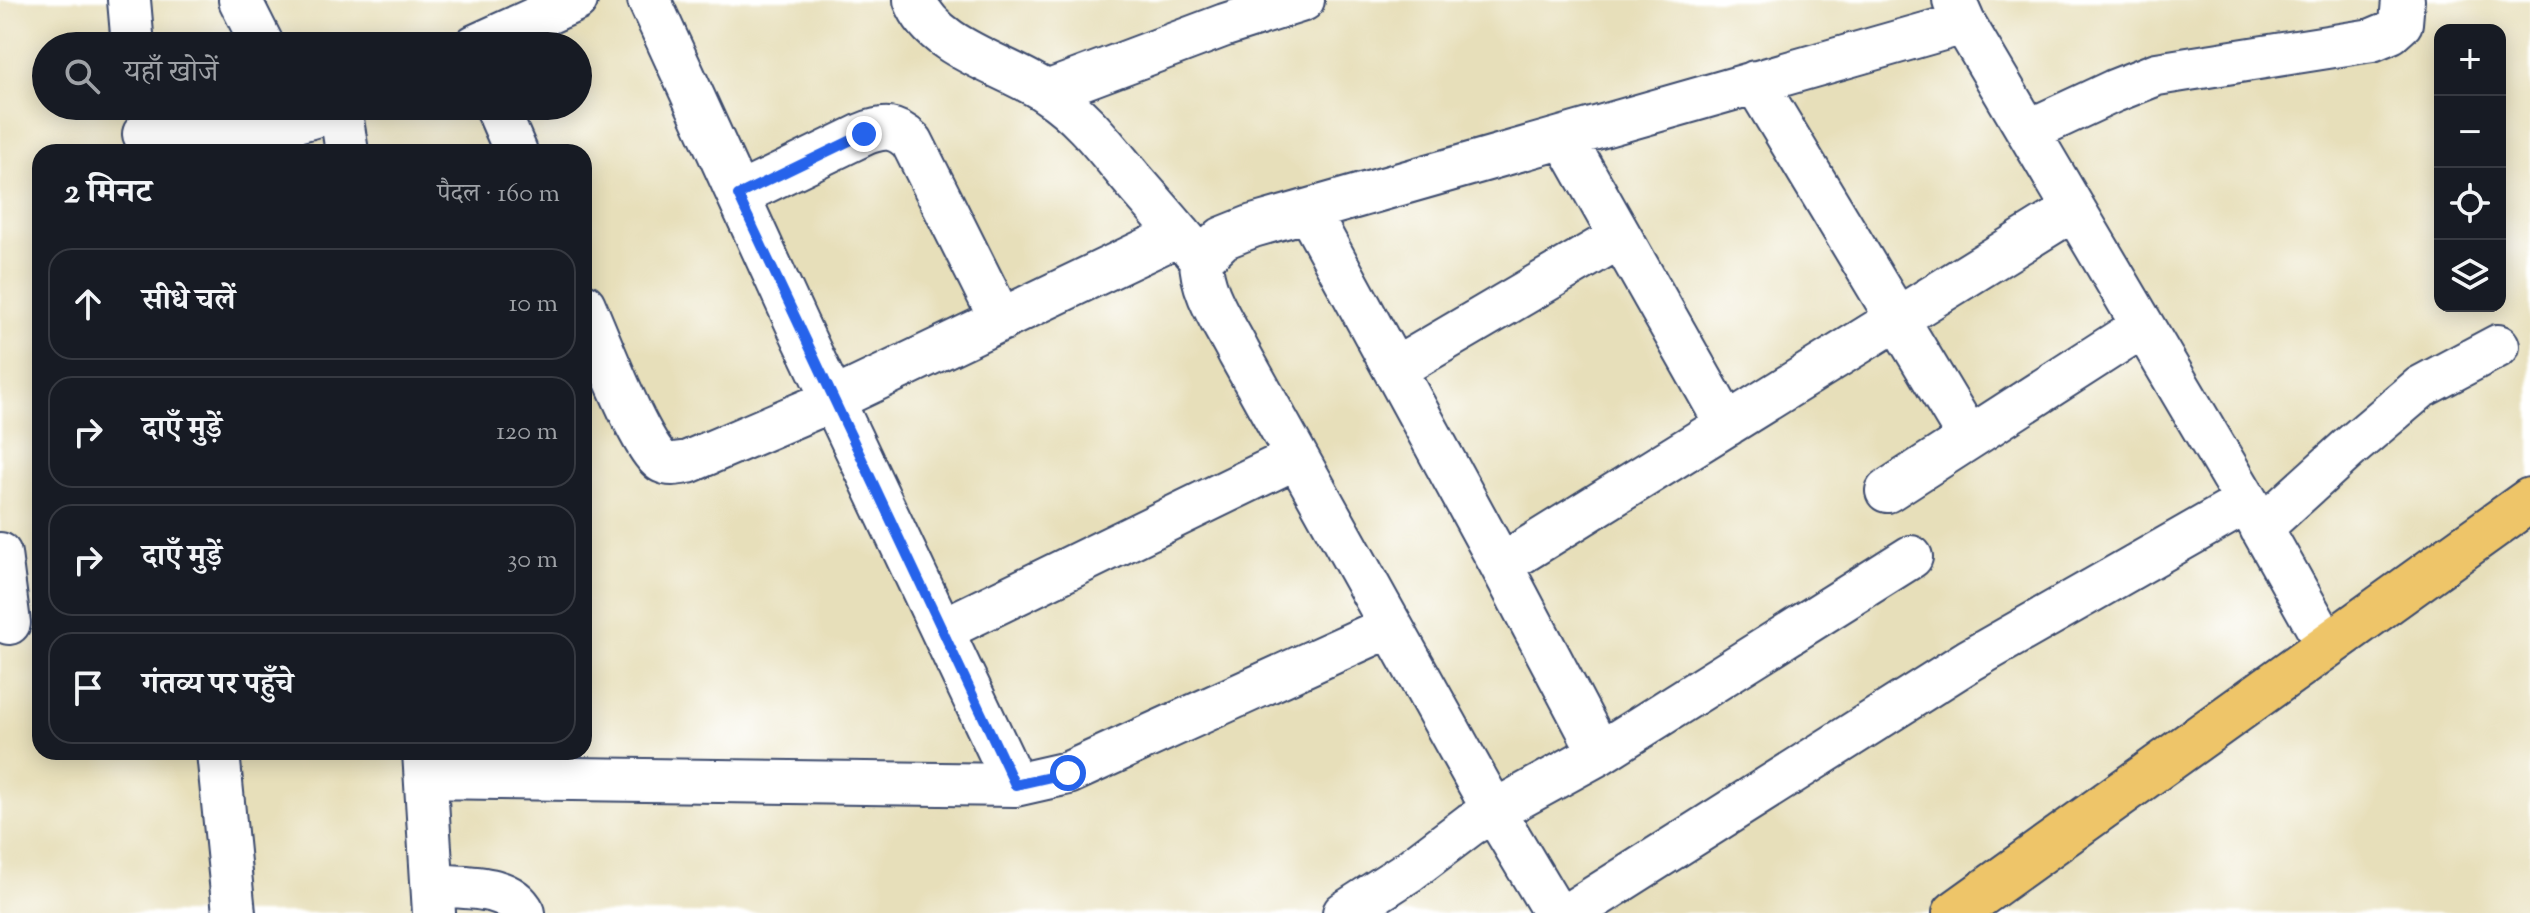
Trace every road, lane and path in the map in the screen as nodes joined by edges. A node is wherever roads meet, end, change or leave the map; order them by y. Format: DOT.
graph roads {
  1 [pos="129,0"];
  2 [pos="240,0"];
  3 [pos="576,0"];
  4 [pos="649,0"];
  5 [pos="915,0"];
  6 [pos="2403,0"];
  7 [pos="1276,4"];
  8 [pos="1959,12"];
  9 [pos="132,32"];
  10 [pos="256,32"];
  11 [pos="506,32"];
  12 [pos="1755,82"];
  13 [pos="1047,92"];
  14 [pos="285,120"];
  15 [pos="343,120"];
  16 [pos="502,120"];
  17 [pos="143,131"];
  18 [pos="2028,131"];
  19 [pos="1564,137"];
  20 [pos="346,144"];
  21 [pos="513,144"];
  22 [pos="738,195"];
  23 [pos="2074,209"];
  24 [pos="1308,211"];
  25 [pos="1620,237"];
  26 [pos="1190,247"];
  27 [pos="1898,318"];
  28 [pos="1001,320"];
  29 [pos="592,323"];
  30 [pos="2143,326"];
  31 [pos="2498,346"];
  32 [pos="1395,369"];
  33 [pos="833,400"];
  34 [pos="1727,425"];
  35 [pos="1969,438"];
  36 [pos="1297,457"];
  37 [pos="1887,491"];
  38 [pos="2530,500"];
  39 [pos="2254,515"];
  40 [pos="0,554"];
  41 [pos="1911,557"];
  42 [pos="1501,565"];
  43 [pos="16,622"];
  44 [pos="1391,626"];
  45 [pos="942,630"];
  46 [pos="2327,645"];
  47 [pos="1600,753"];
  48 [pos="219,760"];
  49 [pos="425,764"];
  50 [pos="1015,785"];
  51 [pos="1494,811"];
  52 [pos="434,899"];
  53 [pos="234,913"];
  54 [pos="524,913"];
  55 [pos="1344,913"];
  56 [pos="1555,913"];
  57 [pos="1570,913"];
  58 [pos="1955,913"];
  1 -- 9 [label="street"];
  2 -- 10 [label="street"];
  3 -- 11 [label="street"];
  4 -- 22 [label="street"];
  5 -- 13 [label="street"];
  6 -- 18 [label="street"];
  7 -- 13 [label="street"];
  8 -- 12 [label="street"];
  8 -- 18 [label="street"];
  12 -- 19 [label="street"];
  12 -- 27 [label="street"];
  13 -- 26 [label="street"];
  14 -- 17 [label="street"];
  15 -- 20 [label="street"];
  16 -- 21 [label="street"];
  18 -- 23 [label="street"];
  19 -- 24 [label="street"];
  19 -- 25 [label="street"];
  22 -- 28 [label="street"];
  22 -- 33 [label="street"];
  23 -- 27 [label="street"];
  23 -- 30 [label="street"];
  24 -- 26 [label="street"];
  24 -- 32 [label="street"];
  25 -- 32 [label="street"];
  25 -- 34 [label="street"];
  26 -- 28 [label="street"];
  26 -- 36 [label="street"];
  27 -- 34 [label="street"];
  27 -- 35 [label="street"];
  28 -- 33 [label="street"];
  29 -- 33 [label="street"];
  30 -- 35 [label="street"];
  30 -- 39 [label="street"];
  31 -- 39 [label="street"];
  32 -- 42 [label="street"];
  33 -- 45 [label="street"];
  34 -- 42 [label="street"];
  35 -- 37 [label="street"];
  36 -- 44 [label="street"];
  36 -- 45 [label="street"];
  38 -- 46 [label="main road"];
  39 -- 46 [label="street"];
  39 -- 57 [label="street"];
  40 -- 43 [label="street"];
  41 -- 47 [label="street"];
  42 -- 47 [label="street"];
  44 -- 50 [label="street"];
  44 -- 51 [label="street"];
  45 -- 50 [label="street"];
  46 -- 58 [label="main road"];
  47 -- 51 [label="street"];
  48 -- 53 [label="street"];
  49 -- 50 [label="street"];
  49 -- 52 [label="street"];
  51 -- 55 [label="street"];
  51 -- 56 [label="street"];
  52 -- 54 [label="street"];
}
